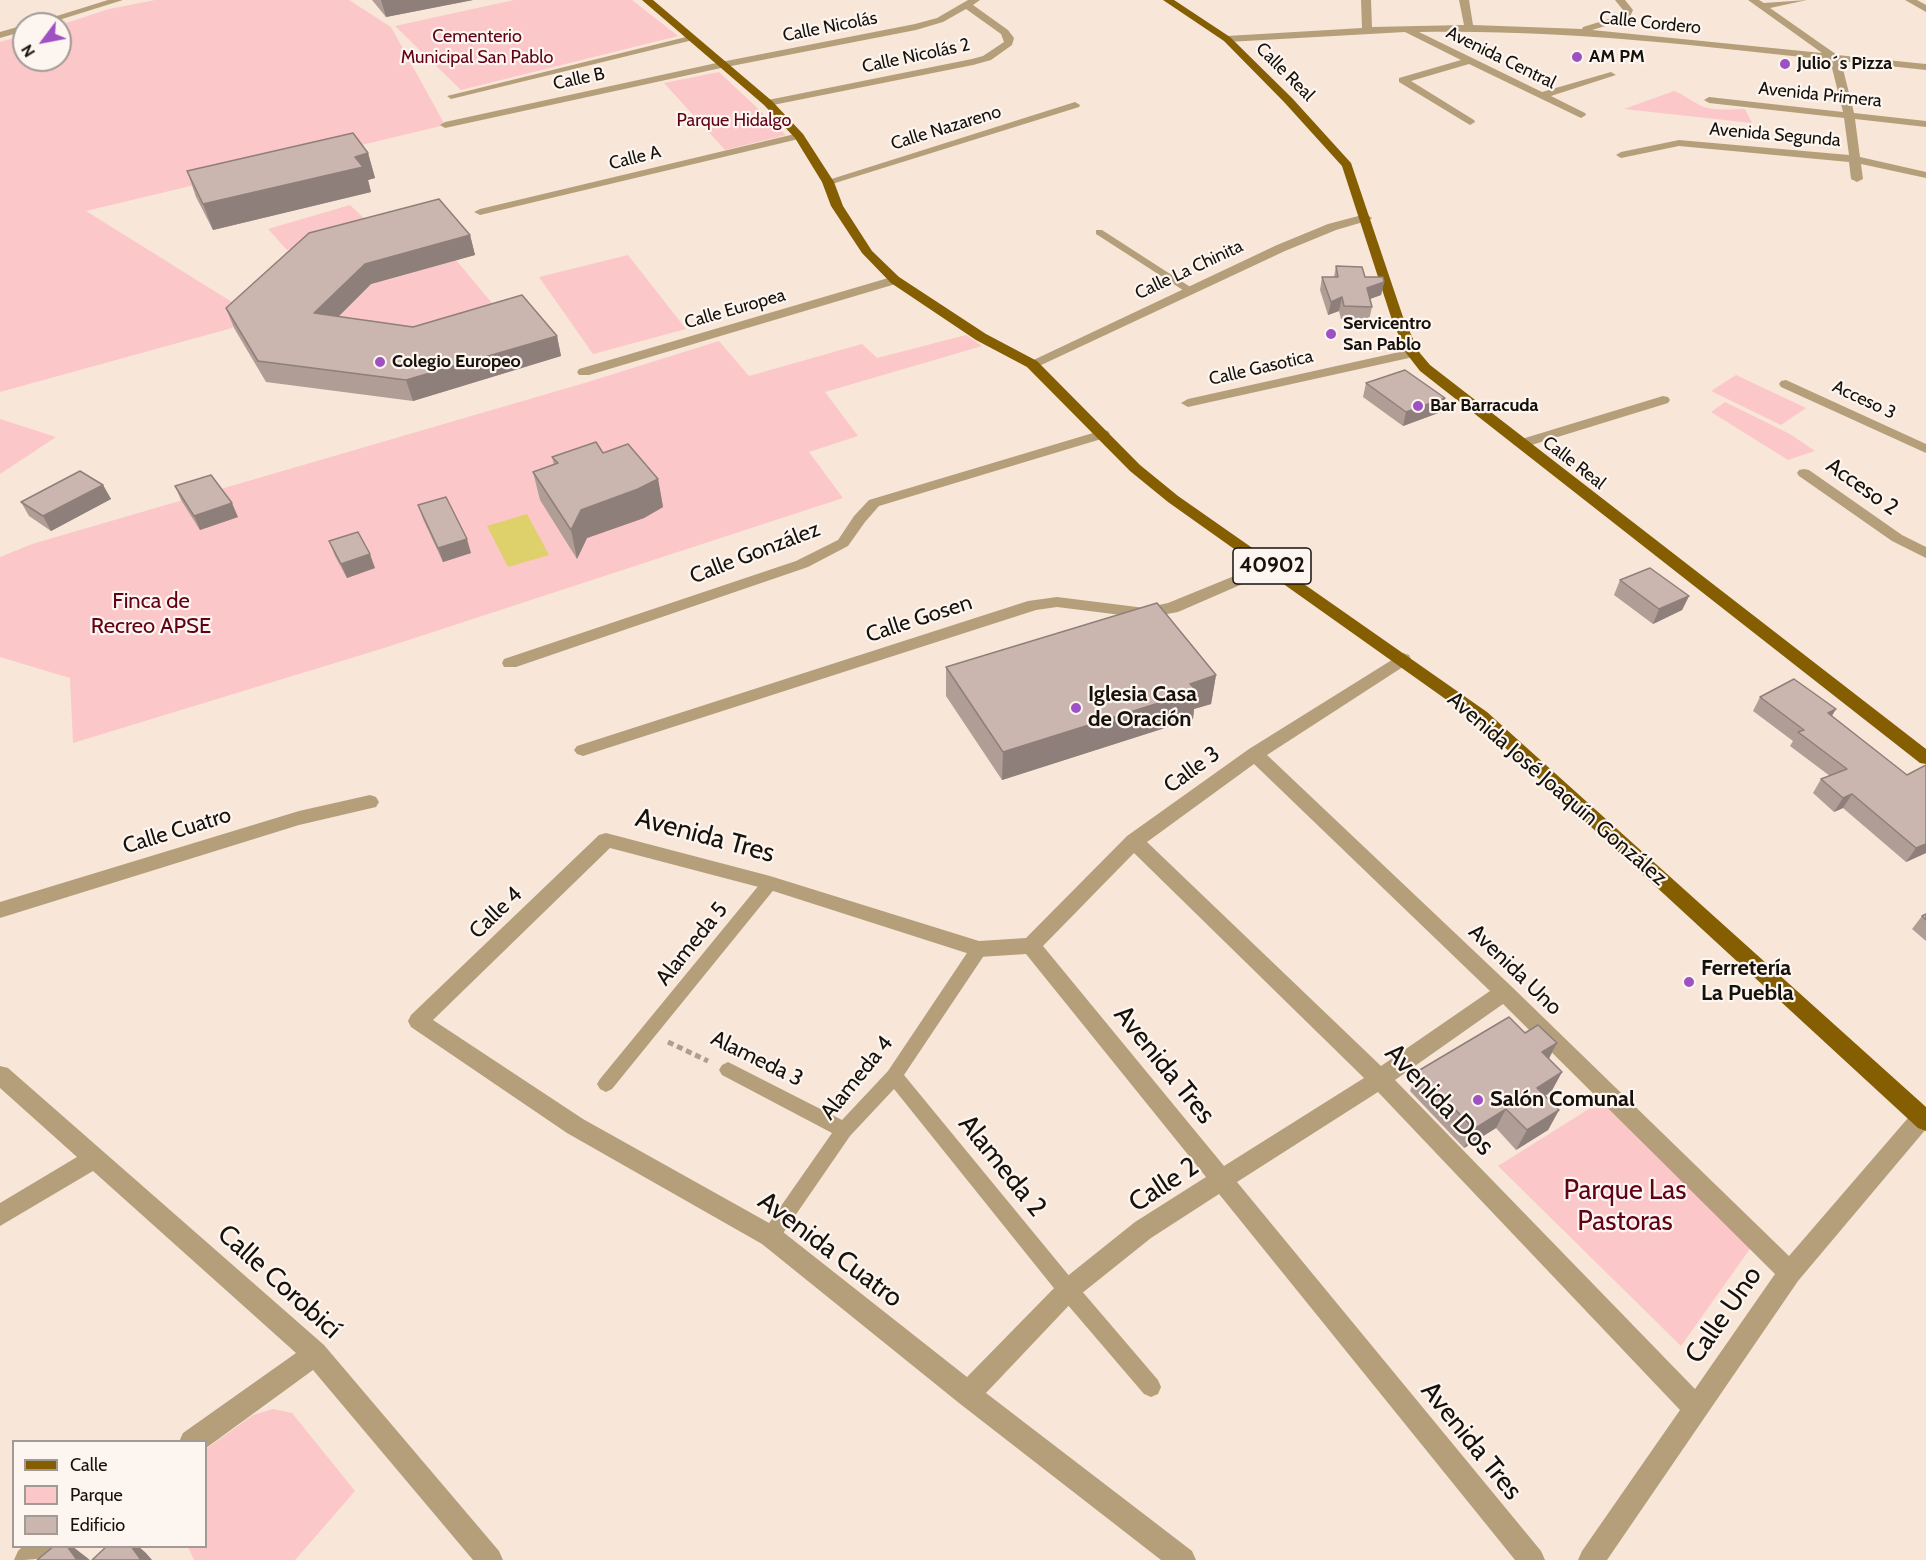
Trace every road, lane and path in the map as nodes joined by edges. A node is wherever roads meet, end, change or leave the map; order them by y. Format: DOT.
graph roads {
  1 [pos="118,0"];
  2 [pos="647,0"];
  3 [pos="1168,0"];
  4 [pos="1366,0"];
  5 [pos="1464,0"];
  6 [pos="1620,0"];
  7 [pos="1753,0"];
  8 [pos="1802,0"];
  9 [pos="1910,0"];
  10 [pos="971,3"];
  11 [pos="1763,6"];
  12 [pos="1926,9"];
  13 [pos="72,13"];
  14 [pos="1469,28"];
  15 [pos="1367,29"];
  16 [pos="1406,29"];
  17 [pos="1576,32"];
  18 [pos="690,38"];
  19 [pos="1227,39"];
  20 [pos="1835,58"];
  21 [pos="1468,61"];
  22 [pos="721,65"];
  23 [pos="1926,66"];
  24 [pos="1611,75"];
  25 [pos="451,96"];
  26 [pos="1540,96"];
  27 [pos="1710,100"];
  28 [pos="768,103"];
  29 [pos="1075,105"];
  30 [pos="1849,114"];
  31 [pos="1581,115"];
  32 [pos="1470,122"];
  33 [pos="1926,124"];
  34 [pos="445,125"];
  35 [pos="799,136"];
  36 [pos="1622,155"];
  37 [pos="1853,159"];
  38 [pos="1926,175"];
  39 [pos="1857,179"];
  40 [pos="828,182"];
  41 [pos="480,212"];
  42 [pos="1366,218"];
  43 [pos="1100,232"];
  44 [pos="895,280"];
  45 [pos="1190,290"];
  46 [pos="1413,352"];
  47 [pos="1032,364"];
  48 [pos="584,372"];
  49 [pos="1786,384"];
  50 [pos="1664,400"];
  51 [pos="1188,403"];
  52 [pos="1102,434"];
  53 [pos="1520,444"];
  54 [pos="1926,449"];
  55 [pos="1804,473"];
  56 [pos="1926,553"];
  57 [pos="1271,566"];
  58 [pos="1403,659"];
  59 [pos="510,663"];
  60 [pos="582,750"];
  61 [pos="1255,754"];
  62 [pos="1926,758"];
  63 [pos="370,802"];
  64 [pos="606,840"];
  65 [pos="1134,841"];
  66 [pos="770,883"];
  67 [pos="0,910"];
  68 [pos="1031,946"];
  69 [pos="979,949"];
  70 [pos="1503,992"];
  71 [pos="418,1021"];
  72 [pos="648,1033"];
  73 [pos="728,1070"];
  74 [pos="0,1075"];
  75 [pos="894,1076"];
  76 [pos="1380,1079"];
  77 [pos="606,1084"];
  78 [pos="1925,1118"];
  79 [pos="844,1130"];
  80 [pos="94,1158"];
  81 [pos="1222,1181"];
  82 [pos="0,1215"];
  83 [pos="770,1236"];
  84 [pos="1790,1273"];
  85 [pos="1068,1290"];
  86 [pos="315,1354"];
  87 [pos="1151,1387"];
  88 [pos="968,1394"];
  89 [pos="1695,1407"];
  90 [pos="195,1440"];
  91 [pos="43,1548"];
  92 [pos="27,1560"];
  93 [pos="490,1560"];
  94 [pos="1183,1560"];
  95 [pos="1532,1560"];
  96 [pos="1591,1560"];
  1 -- 13 [label="street"];
  2 -- 18 [label="main road, Avenida José Joaquín González / 40902"];
  3 -- 19 [label="main road, Calle Real"];
  4 -- 15 [label="street"];
  5 -- 14 [label="street"];
  6 -- 17 [label="street"];
  7 -- 11 [label="street, Avenida Primera"];
  8 -- 11 [label="street"];
  9 -- 12 [label="street"];
  10 -- 22 [label="street, Calle Nicolás"];
  10 -- 28 [label="street, Calle Nicolás 2"];
  11 -- 20 [label="street, Avenida Primera"];
  14 -- 16 [label="street, Calle Cordero"];
  14 -- 17 [label="street, Calle Cordero"];
  15 -- 16 [label="street, Calle Cordero"];
  15 -- 19 [label="street, Calle Cordero"];
  16 -- 21 [label="street, Avenida Central"];
  17 -- 20 [label="street, Calle Cordero"];
  18 -- 22 [label="main road, Avenida José Joaquín González / 40902"];
  18 -- 25 [label="lane"];
  19 -- 42 [label="main road, Calle Real"];
  20 -- 23 [label="street, Calle Cordero"];
  20 -- 30 [label="street"];
  21 -- 26 [label="street, Avenida Central"];
  21 -- 32 [label="street"];
  22 -- 28 [label="main road, Avenida José Joaquín González / 40902"];
  22 -- 34 [label="street, Calle B"];
  24 -- 26 [label="street"];
  26 -- 31 [label="street, Avenida Central"];
  27 -- 30 [label="street, Avenida Primera"];
  28 -- 35 [label="main road, Avenida José Joaquín González / 40902"];
  29 -- 40 [label="street, Calle Nazareno"];
  30 -- 33 [label="street, Avenida Primera"];
  30 -- 37 [label="street"];
  35 -- 40 [label="main road, Avenida José Joaquín González / 40902"];
  35 -- 41 [label="street, Calle A"];
  36 -- 37 [label="street, Avenida Segunda"];
  37 -- 38 [label="street, Avenida Segunda"];
  37 -- 39 [label="street"];
  40 -- 44 [label="main road, Avenida José Joaquín González / 40902"];
  42 -- 45 [label="street, Calle La Chinita"];
  42 -- 46 [label="main road, Calle Real"];
  43 -- 45 [label="lane"];
  44 -- 47 [label="main road, Avenida José Joaquín González / 40902"];
  44 -- 48 [label="street, Calle Europea"];
  45 -- 47 [label="street, Calle La Chinita"];
  46 -- 51 [label="street, Calle Gasotica"];
  46 -- 53 [label="main road, Calle Real"];
  47 -- 52 [label="main road, Avenida José Joaquín González / 40902"];
  49 -- 54 [label="street, Acceso 3"];
  50 -- 53 [label="street"];
  52 -- 57 [label="main road, Avenida José Joaquín González / 40902"];
  52 -- 59 [label="street, Calle González"];
  53 -- 62 [label="main road, Calle Real"];
  55 -- 56 [label="street, Acceso 2"];
  57 -- 58 [label="main road, Avenida José Joaquín González / 40902"];
  57 -- 60 [label="street, Calle Gosen"];
  58 -- 61 [label="street, Calle 3"];
  58 -- 78 [label="main road, Avenida José Joaquín González / 40902"];
  61 -- 65 [label="street, Calle 3"];
  61 -- 70 [label="street, Avenida Uno"];
  63 -- 67 [label="street, Calle Cuatro"];
  64 -- 66 [label="street, Avenida Tres"];
  64 -- 71 [label="street, Calle 4"];
  65 -- 68 [label="street, Calle 3"];
  65 -- 76 [label="street, Avenida Dos"];
  66 -- 69 [label="street, Avenida Tres"];
  66 -- 72 [label="lane, Alameda 5"];
  68 -- 69 [label="street, Avenida Tres"];
  68 -- 81 [label="street, Avenida Tres"];
  69 -- 75 [label="lane, Alameda 4"];
  70 -- 76 [label="street, Calle 2"];
  70 -- 84 [label="street, Avenida Uno"];
  71 -- 83 [label="street, Avenida Cuatro"];
  72 -- 73 [label="path, Alameda 3"];
  72 -- 77 [label="lane"];
  73 -- 79 [label="lane, Alameda 3"];
  74 -- 80 [label="street, Calle Corobicí"];
  75 -- 79 [label="lane, Alameda 4"];
  75 -- 85 [label="lane, Alameda 2"];
  76 -- 81 [label="street, Calle 2"];
  76 -- 89 [label="street, Avenida Dos"];
  78 -- 84 [label="street, Calle Uno"];
  79 -- 83 [label="lane, Alameda 4"];
  80 -- 82 [label="street"];
  80 -- 86 [label="street, Calle Corobicí"];
  81 -- 85 [label="street, Calle 2"];
  81 -- 95 [label="street, Avenida Tres"];
  83 -- 88 [label="street, Avenida Cuatro"];
  84 -- 89 [label="street, Calle Uno"];
  85 -- 87 [label="lane, Alameda 2"];
  85 -- 88 [label="street, Calle 2"];
  86 -- 90 [label="street"];
  86 -- 93 [label="street, Calle Corobicí"];
  88 -- 94 [label="street, Avenida Cuatro"];
  89 -- 96 [label="street, Calle Uno"];
  91 -- 92 [label="street"];
}
